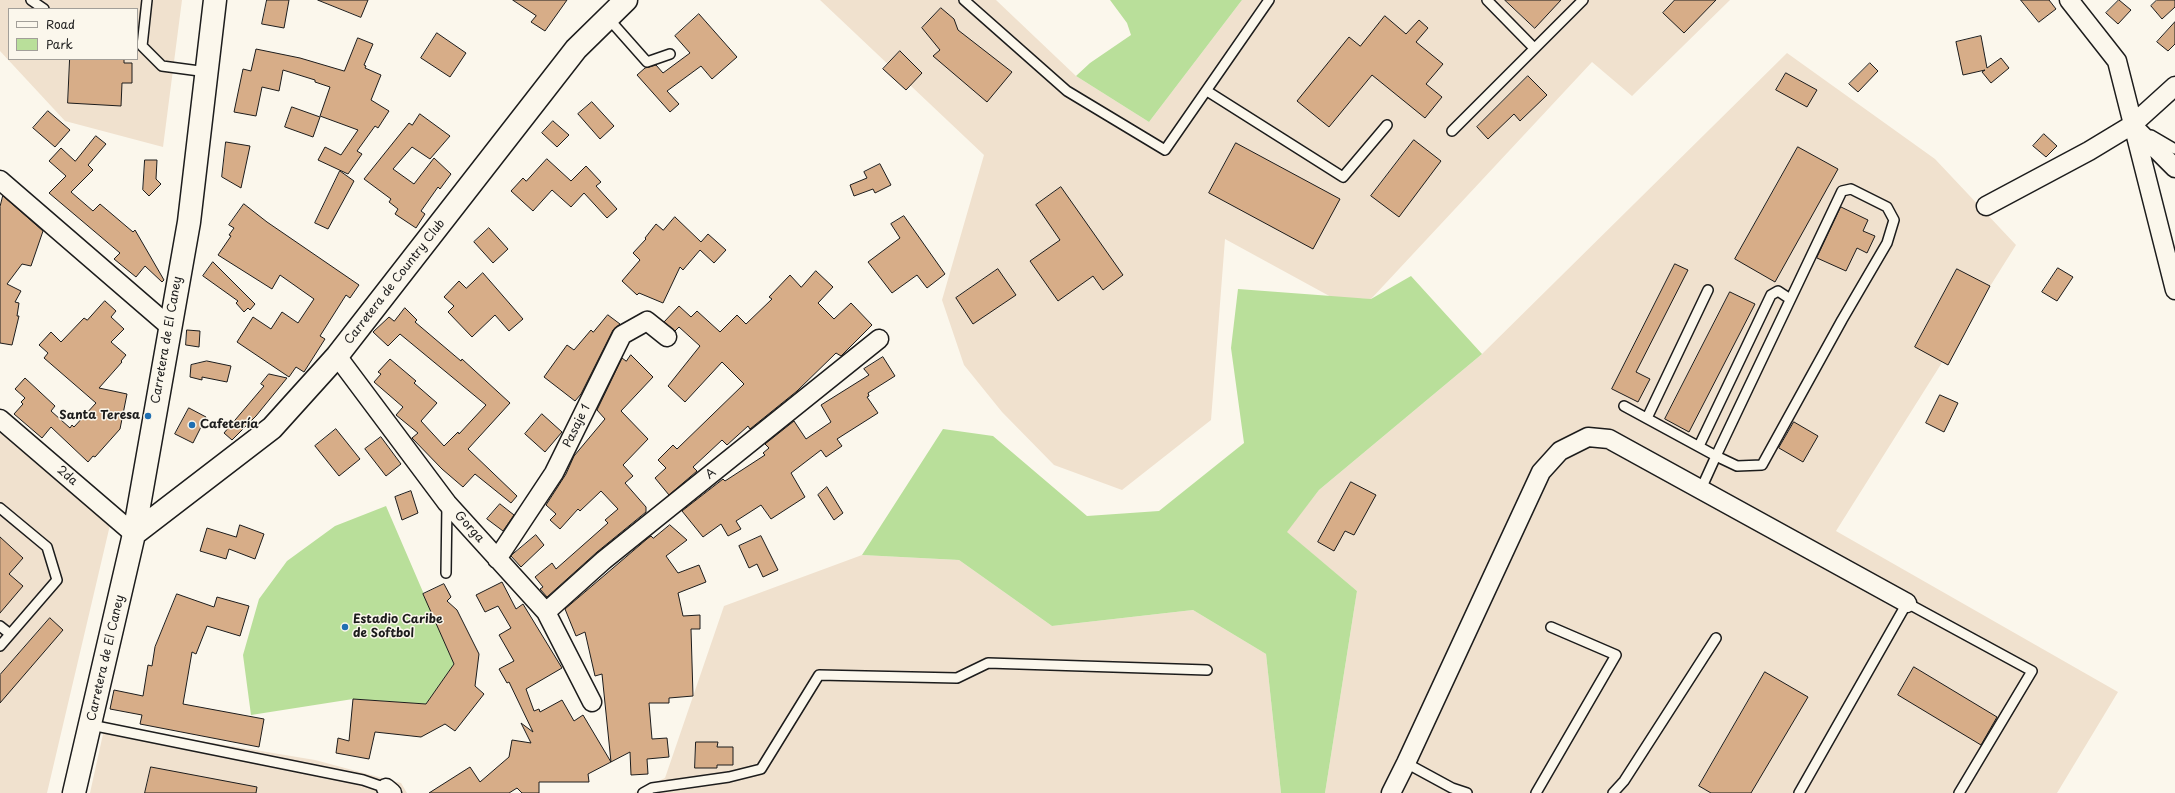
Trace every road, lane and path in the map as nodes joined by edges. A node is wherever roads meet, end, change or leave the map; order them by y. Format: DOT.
graph roads {
  1 [pos="31,0"];
  2 [pos="147,0"];
  3 [pos="215,0"];
  4 [pos="626,0"];
  5 [pos="964,0"];
  6 [pos="1269,0"];
  7 [pos="1487,0"];
  8 [pos="1584,0"];
  9 [pos="2069,0"];
  10 [pos="43,8"];
  11 [pos="607,17"];
  12 [pos="141,29"];
  13 [pos="1534,48"];
  14 [pos="670,54"];
  15 [pos="208,72"];
  16 [pos="2175,86"];
  17 [pos="1207,91"];
  18 [pos="1387,125"];
  19 [pos="2132,125"];
  20 [pos="1452,132"];
  21 [pos="2175,149"];
  22 [pos="2175,168"];
  23 [pos="0,180"];
  24 [pos="1986,206"];
  25 [pos="1708,290"];
  26 [pos="2175,290"];
  27 [pos="1790,299"];
  28 [pos="169,326"];
  29 [pos="667,337"];
  30 [pos="879,339"];
  31 [pos="337,356"];
  32 [pos="1624,406"];
  33 [pos="1647,418"];
  34 [pos="0,419"];
  35 [pos="1699,446"];
  36 [pos="1716,456"];
  37 [pos="1700,489"];
  38 [pos="447,503"];
  39 [pos="0,508"];
  40 [pos="134,534"];
  41 [pos="497,559"];
  42 [pos="446,573"];
  43 [pos="1907,603"];
  44 [pos="546,612"];
  45 [pos="0,626"];
  46 [pos="1551,627"];
  47 [pos="10,634"];
  48 [pos="1716,638"];
  49 [pos="0,646"];
  50 [pos="1208,670"];
  51 [pos="592,702"];
  52 [pos="91,724"];
  53 [pos="1406,763"];
  54 [pos="1451,790"];
  55 [pos="389,791"];
  56 [pos="74,793"];
  57 [pos="642,793"];
  58 [pos="1391,793"];
  59 [pos="1467,793"];
  60 [pos="1536,793"];
  61 [pos="1613,793"];
  62 [pos="1799,793"];
  63 [pos="1959,793"];
  1 -- 10 [label="lane"];
  2 -- 12 [label="lane"];
  3 -- 15 [label="main road, Carretera de El Caney"];
  4 -- 11 [label="main road, Carretera de Country Club"];
  5 -- 17 [label="lane"];
  6 -- 17 [label="lane"];
  7 -- 13 [label="lane"];
  8 -- 13 [label="lane"];
  9 -- 19 [label="street"];
  11 -- 14 [label="lane"];
  11 -- 31 [label="main road, Carretera de Country Club"];
  12 -- 15 [label="lane"];
  13 -- 20 [label="lane"];
  15 -- 28 [label="main road, Carretera de El Caney"];
  16 -- 19 [label="street"];
  17 -- 18 [label="lane"];
  19 -- 21 [label="lane"];
  19 -- 22 [label="street"];
  19 -- 24 [label="street"];
  19 -- 26 [label="street"];
  23 -- 28 [label="street"];
  25 -- 33 [label="lane"];
  27 -- 35 [label="lane"];
  27 -- 36 [label="lane"];
  27 -- 36 [label="lane"];
  28 -- 40 [label="main road, Carretera de El Caney"];
  29 -- 41 [label="street, Pasaje 1"];
  30 -- 44 [label="street, A"];
  31 -- 38 [label="street, Gorga"];
  31 -- 40 [label="main road, Carretera de Country Club"];
  32 -- 33 [label="lane"];
  33 -- 35 [label="lane"];
  34 -- 40 [label="street, 2da"];
  35 -- 36 [label="lane"];
  36 -- 37 [label="lane"];
  37 -- 43 [label="street"];
  37 -- 53 [label="street"];
  38 -- 41 [label="street, Gorga"];
  38 -- 42 [label="lane"];
  39 -- 47 [label="lane"];
  40 -- 52 [label="main road, Carretera de El Caney"];
  41 -- 44 [label="street, Gorga"];
  43 -- 62 [label="lane"];
  43 -- 63 [label="lane"];
  44 -- 51 [label="street, Gorga"];
  45 -- 47 [label="lane"];
  46 -- 60 [label="lane"];
  47 -- 49 [label="lane"];
  48 -- 61 [label="lane"];
  50 -- 57 [label="lane"];
  52 -- 55 [label="lane"];
  52 -- 56 [label="main road, Carretera de El Caney"];
  53 -- 54 [label="lane"];
  53 -- 58 [label="street"];
  54 -- 59 [label="lane"];
}
